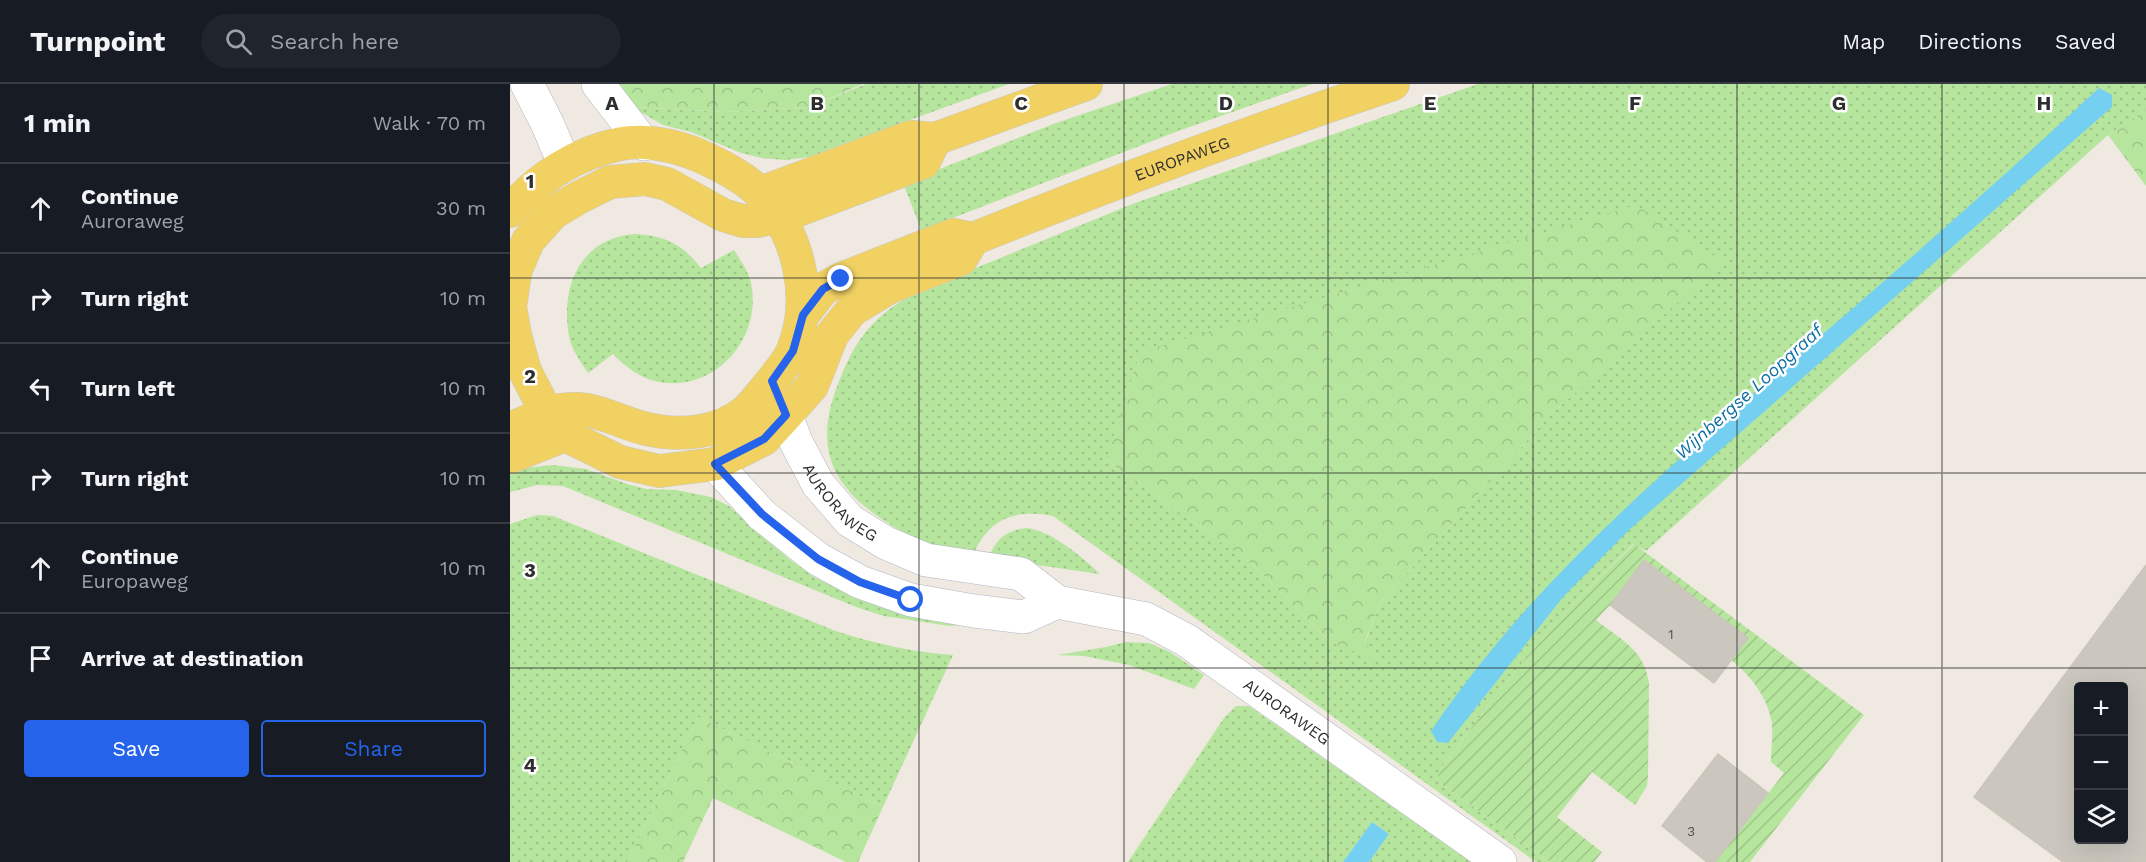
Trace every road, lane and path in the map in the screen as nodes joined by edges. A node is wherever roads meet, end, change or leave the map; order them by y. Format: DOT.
graph roads {
  1 [pos="527,84"];
  2 [pos="598,84"];
  3 [pos="1086,84"];
  4 [pos="1394,84"];
  5 [pos="644,144"];
  6 [pos="565,165"];
  7 [pos="578,198"];
  8 [pos="770,205"];
  9 [pos="510,211"];
  10 [pos="974,240"];
  11 [pos="511,314"];
  12 [pos="803,315"];
  13 [pos="772,381"];
  14 [pos="786,415"];
  15 [pos="556,424"];
  16 [pos="510,429"];
  17 [pos="510,457"];
  18 [pos="715,464"];
  19 [pos="1057,602"];
  20 [pos="1500,862"];
  1 -- 6 [label="street"];
  2 -- 5 [label="street"];
  3 -- 8 [label="main road"];
  4 -- 10 [label="main road, EUROPAWEG"];
  5 -- 6 [label="main road"];
  5 -- 8 [label="main road"];
  6 -- 7 [label="main road"];
  6 -- 9 [label="main road"];
  7 -- 8 [label="main road"];
  7 -- 11 [label="main road"];
  8 -- 12 [label="main road"];
  10 -- 12 [label="main road, EUROPAWEG"];
  10 -- 14 [label="main road, EUROPAWEG"];
  11 -- 15 [label="main road"];
  12 -- 13 [label="main road"];
  13 -- 14 [label="main road"];
  13 -- 15 [label="main road"];
  14 -- 18 [label="main road, EUROPAWEG"];
  14 -- 19 [label="street, AURORAWEG"];
  15 -- 16 [label="main road"];
  15 -- 17 [label="main road"];
  15 -- 18 [label="main road, EUROPAWEG"];
  18 -- 19 [label="street"];
  19 -- 20 [label="street, AURORAWEG"];
}
